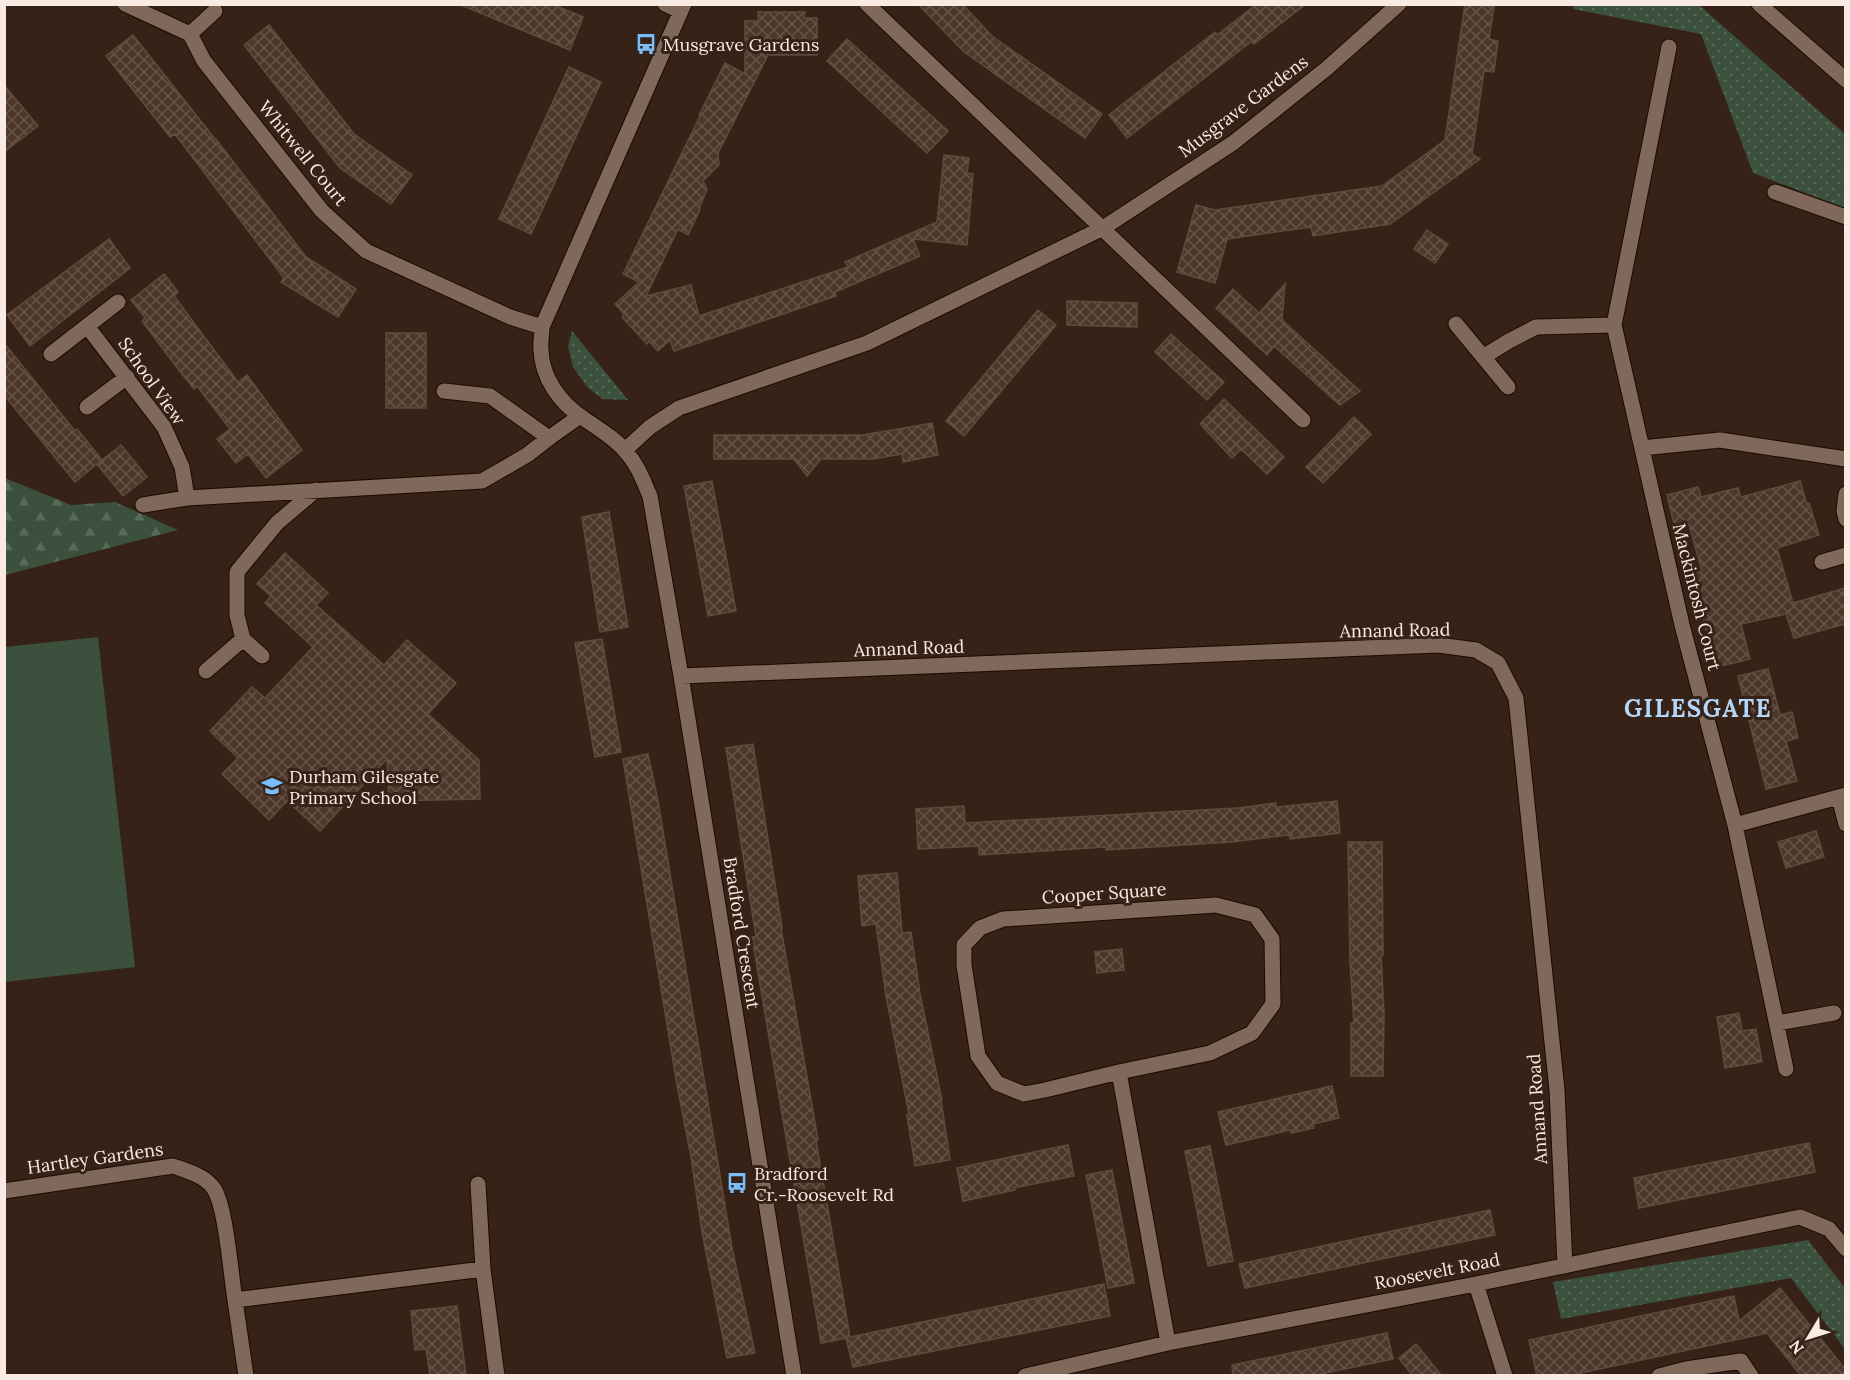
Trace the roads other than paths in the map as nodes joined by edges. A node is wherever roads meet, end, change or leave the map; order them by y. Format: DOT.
graph roads {
  1 [pos="125,4"];
  2 [pos="665,4"];
  3 [pos="867,4"];
  4 [pos="1399,4"];
  5 [pos="1759,4"];
  6 [pos="682,8"];
  7 [pos="215,11"];
  8 [pos="190,34"];
  9 [pos="1669,47"];
  10 [pos="1845,80"];
  11 [pos="1775,192"];
  12 [pos="1845,217"];
  13 [pos="1103,228"];
  14 [pos="118,302"];
  15 [pos="1456,324"];
  16 [pos="1614,325"];
  17 [pos="87,326"];
  18 [pos="542,327"];
  19 [pos="51,354"];
  20 [pos="1483,357"];
  21 [pos="127,377"];
  22 [pos="1508,387"];
  23 [pos="444,391"];
  24 [pos="87,407"];
  25 [pos="580,416"];
  26 [pos="1303,420"];
  27 [pos="549,438"];
  28 [pos="1642,448"];
  29 [pos="626,450"];
  30 [pos="1845,459"];
  31 [pos="316,490"];
  32 [pos="1845,494"];
  33 [pos="187,498"];
  34 [pos="143,505"];
  35 [pos="1845,519"];
  36 [pos="1845,555"];
  37 [pos="1822,562"];
  38 [pos="243,639"];
  39 [pos="262,657"];
  40 [pos="206,671"];
  41 [pos="681,676"];
  42 [pos="1842,796"];
  43 [pos="1845,824"];
  44 [pos="1735,825"];
  45 [pos="1834,1013"];
  46 [pos="1777,1023"];
  47 [pos="1786,1069"];
  48 [pos="1119,1071"];
  49 [pos="478,1185"];
  50 [pos="4,1191"];
  51 [pos="1845,1250"];
  52 [pos="1565,1266"];
  53 [pos="483,1269"];
  54 [pos="1476,1284"];
  55 [pos="235,1300"];
  56 [pos="1168,1343"];
  57 [pos="246,1376"];
  58 [pos="497,1376"];
  59 [pos="794,1376"];
  60 [pos="1025,1376"];
  61 [pos="1505,1376"];
  62 [pos="1659,1376"];
  63 [pos="1751,1376"];
  1 -- 8 [label="street"];
  2 -- 6 [label="street"];
  3 -- 13 [label="street"];
  4 -- 13 [label="street, Musgrave Gardens"];
  5 -- 10 [label="street"];
  6 -- 18 [label="street"];
  7 -- 8 [label="street"];
  8 -- 18 [label="street, Whitwell Court"];
  9 -- 16 [label="street, Mackintosh Court"];
  11 -- 12 [label="street"];
  13 -- 26 [label="street"];
  13 -- 29 [label="street, Musgrave Gardens"];
  14 -- 17 [label="street"];
  15 -- 20 [label="street"];
  16 -- 20 [label="street"];
  16 -- 28 [label="street, Mackintosh Court"];
  17 -- 19 [label="street"];
  17 -- 21 [label="street, School View"];
  18 -- 25 [label="street"];
  20 -- 22 [label="street"];
  21 -- 24 [label="street"];
  21 -- 33 [label="street, School View"];
  23 -- 27 [label="street"];
  25 -- 27 [label="street"];
  25 -- 29 [label="street"];
  27 -- 31 [label="street"];
  28 -- 30 [label="street"];
  28 -- 44 [label="street, Mackintosh Court"];
  29 -- 41 [label="street, Bradford Crescent"];
  31 -- 33 [label="street"];
  31 -- 38 [label="street"];
  32 -- 35 [label="street"];
  33 -- 34 [label="street"];
  36 -- 37 [label="street"];
  38 -- 39 [label="street"];
  38 -- 40 [label="street"];
  41 -- 52 [label="street, Annand Road"];
  41 -- 59 [label="street, Bradford Crescent"];
  42 -- 43 [label="street"];
  42 -- 44 [label="street"];
  44 -- 46 [label="street, Mackintosh Court"];
  45 -- 46 [label="street"];
  46 -- 47 [label="street, Mackintosh Court"];
  48 -- 48 [label="street, Cooper Square"];
  48 -- 56 [label="street"];
  49 -- 53 [label="street"];
  50 -- 55 [label="street, Hartley Gardens"];
  51 -- 52 [label="street, Roosevelt Road"];
  52 -- 54 [label="street, Roosevelt Road"];
  53 -- 55 [label="street"];
  53 -- 58 [label="street"];
  54 -- 56 [label="street, Roosevelt Road"];
  54 -- 61 [label="street"];
  55 -- 57 [label="street, Hartley Gardens"];
  56 -- 60 [label="street, Roosevelt Road"];
  62 -- 63 [label="street"];
}
